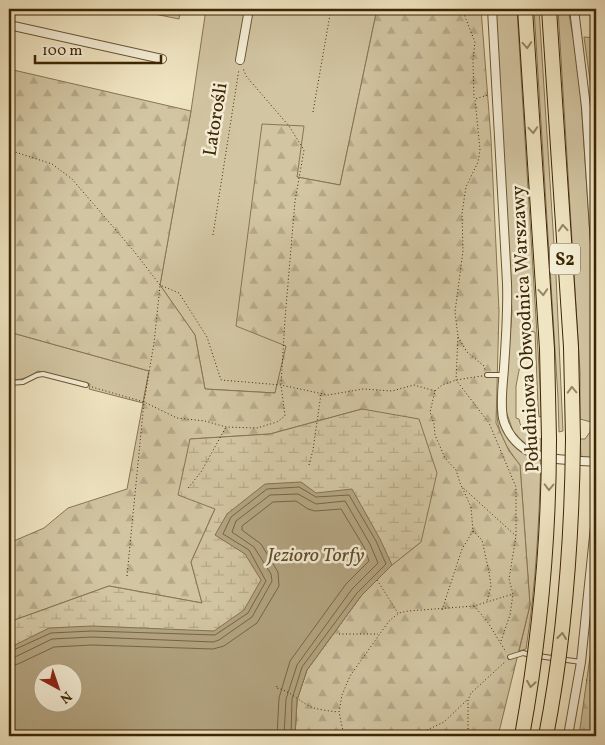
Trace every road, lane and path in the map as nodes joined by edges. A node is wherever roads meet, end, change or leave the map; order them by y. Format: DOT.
graph roads {
  1 [pos="249,9"];
  2 [pos="331,9"];
  3 [pos="462,9"];
  4 [pos="492,9"];
  5 [pos="525,9"];
  6 [pos="549,9"];
  7 [pos="574,9"];
  8 [pos="9,25"];
  9 [pos="162,59"];
  10 [pos="240,60"];
  11 [pos="496,94"];
  12 [pos="474,99"];
  13 [pos="313,112"];
  14 [pos="9,150"];
  15 [pos="213,235"];
  16 [pos="596,258"];
  17 [pos="160,285"];
  18 [pos="458,336"];
  19 [pos="487,375"];
  20 [pos="504,375"];
  21 [pos="456,380"];
  22 [pos="9,383"];
  23 [pos="86,385"];
  24 [pos="281,385"];
  25 [pos="434,391"];
  26 [pos="322,394"];
  27 [pos="144,402"];
  28 [pos="226,428"];
  29 [pos="596,462"];
  30 [pos="309,464"];
  31 [pos="461,486"];
  32 [pos="188,488"];
  33 [pos="596,517"];
  34 [pos="473,531"];
  35 [pos="516,536"];
  36 [pos="127,576"];
  37 [pos="377,580"];
  38 [pos="513,594"];
  39 [pos="486,602"];
  40 [pos="474,606"];
  41 [pos="442,610"];
  42 [pos="399,613"];
  43 [pos="339,634"];
  44 [pos="379,634"];
  45 [pos="501,643"];
  46 [pos="510,657"];
  47 [pos="580,662"];
  48 [pos="578,679"];
  49 [pos="596,682"];
  50 [pos="277,686"];
  51 [pos="468,700"];
  52 [pos="338,712"];
  53 [pos="344,736"];
  54 [pos="414,736"];
  55 [pos="468,736"];
  56 [pos="522,736"];
  57 [pos="546,736"];
  58 [pos="568,736"];
  1 -- 10 [label="street, Latorośli"];
  2 -- 13 [label="path"];
  3 -- 12 [label="path"];
  4 -- 11 [label="street"];
  5 -- 56 [label="highway, Południowa Obwodnica Warszawy / S2, one-way, bridge"];
  57 -- 6 [label="highway, S2, one-way, bridge"];
  7 -- 16 [label="street"];
  8 -- 9 [label="street"];
  10 -- 15 [label="path, Latorośli"];
  10 -- 24 [label="path"];
  11 -- 12 [label="path"];
  11 -- 20 [label="street"];
  12 -- 18 [label="path"];
  14 -- 17 [label="path"];
  17 -- 24 [label="path"];
  17 -- 27 [label="path"];
  18 -- 19 [label="path"];
  18 -- 21 [label="path"];
  19 -- 20 [label="lane"];
  19 -- 21 [label="path"];
  20 -- 29 [label="street"];
  21 -- 25 [label="path"];
  21 -- 35 [label="path"];
  22 -- 23 [label="lane"];
  23 -- 27 [label="path"];
  24 -- 26 [label="path"];
  24 -- 28 [label="path"];
  25 -- 26 [label="path"];
  25 -- 31 [label="path"];
  26 -- 30 [label="path"];
  27 -- 28 [label="path"];
  27 -- 36 [label="path"];
  28 -- 32 [label="path"];
  31 -- 34 [label="path"];
  31 -- 35 [label="path"];
  33 -- 47 [label="street"];
  34 -- 39 [label="path"];
  34 -- 41 [label="path"];
  35 -- 38 [label="path"];
  37 -- 42 [label="path"];
  38 -- 39 [label="path"];
  38 -- 45 [label="path"];
  39 -- 40 [label="path"];
  40 -- 41 [label="path"];
  40 -- 45 [label="path"];
  41 -- 42 [label="path"];
  42 -- 44 [label="path"];
  43 -- 44 [label="path"];
  44 -- 52 [label="path"];
  45 -- 46 [label="path"];
  46 -- 47 [label="lane"];
  46 -- 51 [label="path"];
  47 -- 48 [label="street"];
  48 -- 49 [label="path"];
  48 -- 58 [label="street"];
  50 -- 52 [label="path"];
  51 -- 54 [label="path"];
  51 -- 55 [label="path"];
  52 -- 53 [label="path"];
}
